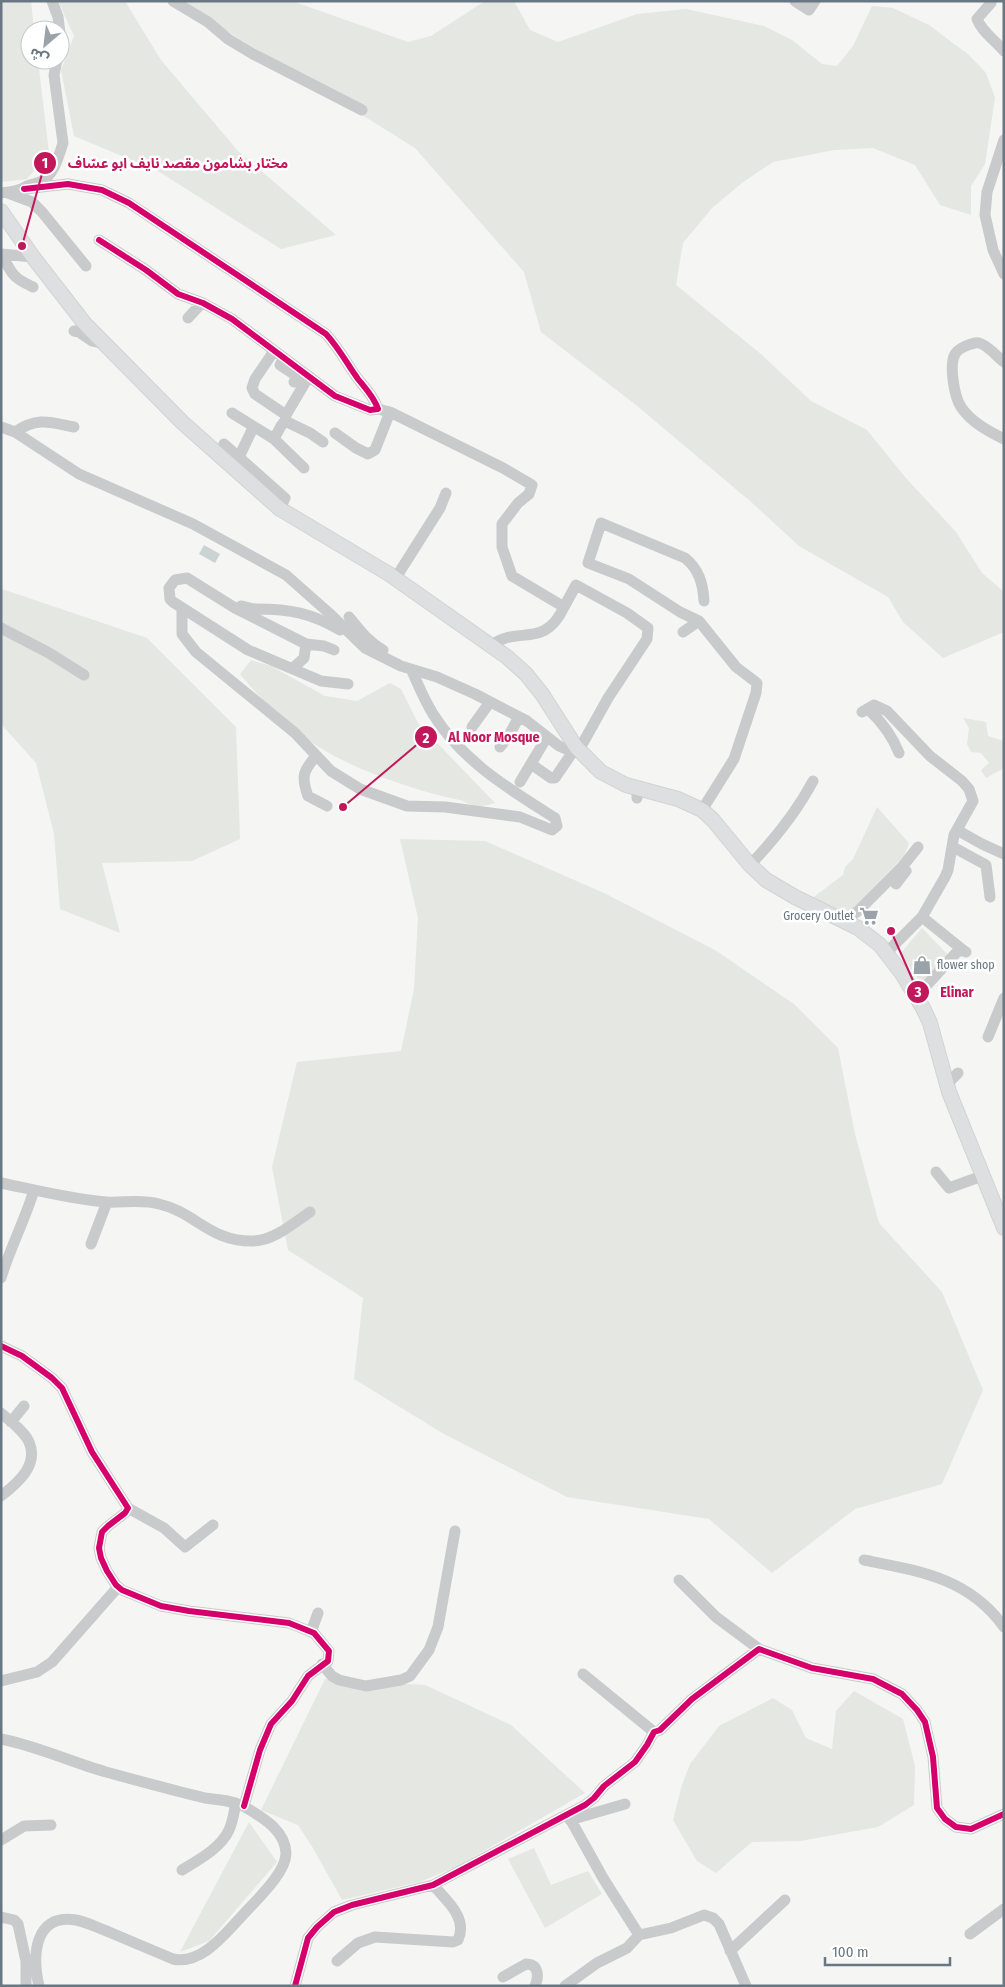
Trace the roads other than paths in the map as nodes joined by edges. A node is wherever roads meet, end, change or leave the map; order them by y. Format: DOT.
graph roads {
  1 [pos="52,1"];
  2 [pos="173,1"];
  3 [pos="795,1"];
  4 [pos="815,1"];
  5 [pos="992,3"];
  6 [pos="58,20"];
  7 [pos="1004,52"];
  8 [pos="55,70"];
  9 [pos="362,110"];
  10 [pos="1004,140"];
  11 [pos="24,189"];
  12 [pos="4,193"];
  13 [pos="1,211"];
  14 [pos="99,240"];
  15 [pos="1,256"];
  16 [pos="33,257"];
  17 [pos="86,266"];
  18 [pos="1004,274"];
  19 [pos="33,287"];
  20 [pos="203,303"];
  21 [pos="188,318"];
  22 [pos="74,331"];
  23 [pos="105,344"];
  24 [pos="279,354"];
  25 [pos="1004,362"];
  26 [pos="309,376"];
  27 [pos="294,382"];
  28 [pos="378,409"];
  29 [pos="390,412"];
  30 [pos="232,413"];
  31 [pos="286,418"];
  32 [pos="1,427"];
  33 [pos="74,427"];
  34 [pos="252,430"];
  35 [pos="15,432"];
  36 [pos="335,433"];
  37 [pos="274,439"];
  38 [pos="1004,439"];
  39 [pos="323,442"];
  40 [pos="224,444"];
  41 [pos="239,457"];
  42 [pos="304,468"];
  43 [pos="446,493"];
  44 [pos="280,508"];
  45 [pos="395,579"];
  46 [pos="704,601"];
  47 [pos="564,607"];
  48 [pos="235,608"];
  49 [pos="182,609"];
  50 [pos="349,617"];
  51 [pos="698,621"];
  52 [pos="1,628"];
  53 [pos="683,632"];
  54 [pos="349,634"];
  55 [pos="306,644"];
  56 [pos="492,645"];
  57 [pos="334,650"];
  58 [pos="293,668"];
  59 [pos="414,670"];
  60 [pos="84,675"];
  61 [pos="348,684"];
  62 [pos="490,702"];
  63 [pos="519,717"];
  64 [pos="472,728"];
  65 [pos="547,737"];
  66 [pos="500,747"];
  67 [pos="575,747"];
  68 [pos="899,753"];
  69 [pos="316,756"];
  70 [pos="531,764"];
  71 [pos="813,780"];
  72 [pos="520,782"];
  73 [pos="327,806"];
  74 [pos="702,810"];
  75 [pos="957,830"];
  76 [pos="953,847"];
  77 [pos="918,848"];
  78 [pos="1004,854"];
  79 [pos="750,865"];
  80 [pos="902,867"];
  81 [pos="896,884"];
  82 [pos="990,897"];
  83 [pos="922,917"];
  84 [pos="844,921"];
  85 [pos="887,952"];
  86 [pos="916,997"];
  87 [pos="1004,998"];
  88 [pos="988,1036"];
  89 [pos="958,1074"];
  90 [pos="946,1084"];
  91 [pos="936,1172"];
  92 [pos="982,1176"];
  93 [pos="1,1183"];
  94 [pos="34,1190"];
  95 [pos="107,1202"];
  96 [pos="310,1212"];
  97 [pos="1004,1228"];
  98 [pos="91,1244"];
  99 [pos="1,1278"];
  100 [pos="1,1346"];
  101 [pos="24,1406"];
  102 [pos="1,1414"];
  103 [pos="11,1422"];
  104 [pos="1,1496"];
  105 [pos="128,1508"];
  106 [pos="214,1524"];
  107 [pos="455,1531"];
  108 [pos="864,1560"];
  109 [pos="680,1580"];
  110 [pos="118,1587"];
  111 [pos="318,1613"];
  112 [pos="1004,1627"];
  113 [pos="311,1632"];
  114 [pos="759,1649"];
  115 [pos="322,1664"];
  116 [pos="583,1674"];
  117 [pos="1,1681"];
  118 [pos="654,1732"];
  119 [pos="1,1739"];
  120 [pos="625,1804"];
  121 [pos="240,1805"];
  122 [pos="1004,1814"];
  123 [pos="568,1818"];
  124 [pos="51,1825"];
  125 [pos="1,1840"];
  126 [pos="182,1870"];
  127 [pos="433,1885"];
  128 [pos="785,1900"];
  129 [pos="1004,1909"];
  130 [pos="1,1918"];
  131 [pos="970,1934"];
  132 [pos="639,1935"];
  133 [pos="730,1951"];
  134 [pos="337,1961"];
  135 [pos="503,1977"];
  136 [pos="26,1986"];
  137 [pos="39,1986"];
  138 [pos="294,1986"];
  139 [pos="535,1986"];
  140 [pos="565,1986"];
  141 [pos="746,1986"];
  1 -- 6 [label="street"];
  2 -- 9 [label="street"];
  3 -- 4 [label="street"];
  5 -- 7 [label="street"];
  8 -- 11 [label="street"];
  10 -- 18 [label="street"];
  11 -- 12 [label="street"];
  11 -- 28 [label="street"];
  12 -- 17 [label="street"];
  13 -- 16 [label="main road"];
  14 -- 20 [label="street"];
  15 -- 16 [label="street"];
  15 -- 19 [label="street"];
  16 -- 23 [label="main road"];
  20 -- 21 [label="street"];
  20 -- 24 [label="street"];
  22 -- 23 [label="street"];
  23 -- 44 [label="main road"];
  24 -- 26 [label="street"];
  24 -- 27 [label="street"];
  24 -- 31 [label="street"];
  25 -- 38 [label="street"];
  26 -- 28 [label="street"];
  26 -- 31 [label="street"];
  28 -- 29 [label="street"];
  29 -- 36 [label="street"];
  29 -- 47 [label="street"];
  30 -- 37 [label="street"];
  31 -- 37 [label="street"];
  31 -- 39 [label="street"];
  32 -- 35 [label="street"];
  33 -- 35 [label="street"];
  34 -- 41 [label="street"];
  35 -- 54 [label="street"];
  37 -- 42 [label="street"];
  40 -- 41 [label="street"];
  41 -- 44 [label="street"];
  43 -- 45 [label="street"];
  44 -- 45 [label="main road"];
  45 -- 56 [label="main road"];
  46 -- 51 [label="street"];
  47 -- 56 [label="street"];
  47 -- 67 [label="street"];
  48 -- 49 [label="street"];
  48 -- 54 [label="street"];
  48 -- 55 [label="street"];
  49 -- 58 [label="street"];
  49 -- 69 [label="street"];
  50 -- 59 [label="street"];
  51 -- 53 [label="street"];
  51 -- 74 [label="street"];
  52 -- 60 [label="street"];
  54 -- 59 [label="street"];
  55 -- 57 [label="street"];
  55 -- 58 [label="street"];
  56 -- 67 [label="main road"];
  58 -- 61 [label="street"];
  59 -- 62 [label="street"];
  59 -- 69 [label="street"];
  62 -- 63 [label="street"];
  62 -- 64 [label="street"];
  63 -- 65 [label="street"];
  63 -- 66 [label="street"];
  65 -- 67 [label="street"];
  65 -- 70 [label="street"];
  67 -- 70 [label="street"];
  67 -- 74 [label="main road"];
  68 -- 75 [label="street"];
  69 -- 73 [label="street"];
  70 -- 72 [label="street"];
  71 -- 79 [label="street"];
  74 -- 79 [label="main road"];
  75 -- 76 [label="street"];
  75 -- 78 [label="street"];
  76 -- 82 [label="street"];
  76 -- 83 [label="street"];
  77 -- 80 [label="street"];
  79 -- 84 [label="main road"];
  80 -- 81 [label="street"];
  80 -- 84 [label="street"];
  83 -- 85 [label="street"];
  83 -- 86 [label="street"];
  84 -- 85 [label="main road"];
  85 -- 86 [label="main road"];
  86 -- 90 [label="main road"];
  87 -- 88 [label="street"];
  89 -- 90 [label="street"];
  90 -- 92 [label="main road"];
  91 -- 92 [label="street"];
  92 -- 97 [label="main road"];
  93 -- 94 [label="street"];
  94 -- 95 [label="street"];
  94 -- 99 [label="street"];
  95 -- 96 [label="street"];
  95 -- 98 [label="street"];
  100 -- 105 [label="street"];
  101 -- 103 [label="street"];
  102 -- 103 [label="street"];
  103 -- 104 [label="street"];
  105 -- 106 [label="street"];
  105 -- 110 [label="street"];
  107 -- 115 [label="street"];
  108 -- 112 [label="street"];
  109 -- 114 [label="street"];
  110 -- 113 [label="street"];
  110 -- 117 [label="street"];
  111 -- 113 [label="street"];
  113 -- 115 [label="street"];
  114 -- 118 [label="street"];
  114 -- 122 [label="street"];
  115 -- 121 [label="street"];
  116 -- 118 [label="street"];
  118 -- 123 [label="street"];
  119 -- 121 [label="street"];
  120 -- 123 [label="street"];
  121 -- 126 [label="street"];
  121 -- 137 [label="street"];
  123 -- 127 [label="street"];
  123 -- 132 [label="street"];
  124 -- 125 [label="street"];
  127 -- 134 [label="street"];
  127 -- 138 [label="street"];
  128 -- 133 [label="street"];
  129 -- 131 [label="street"];
  130 -- 136 [label="street"];
  132 -- 133 [label="street"];
  132 -- 140 [label="street"];
  133 -- 141 [label="street"];
  135 -- 139 [label="street"];
}
